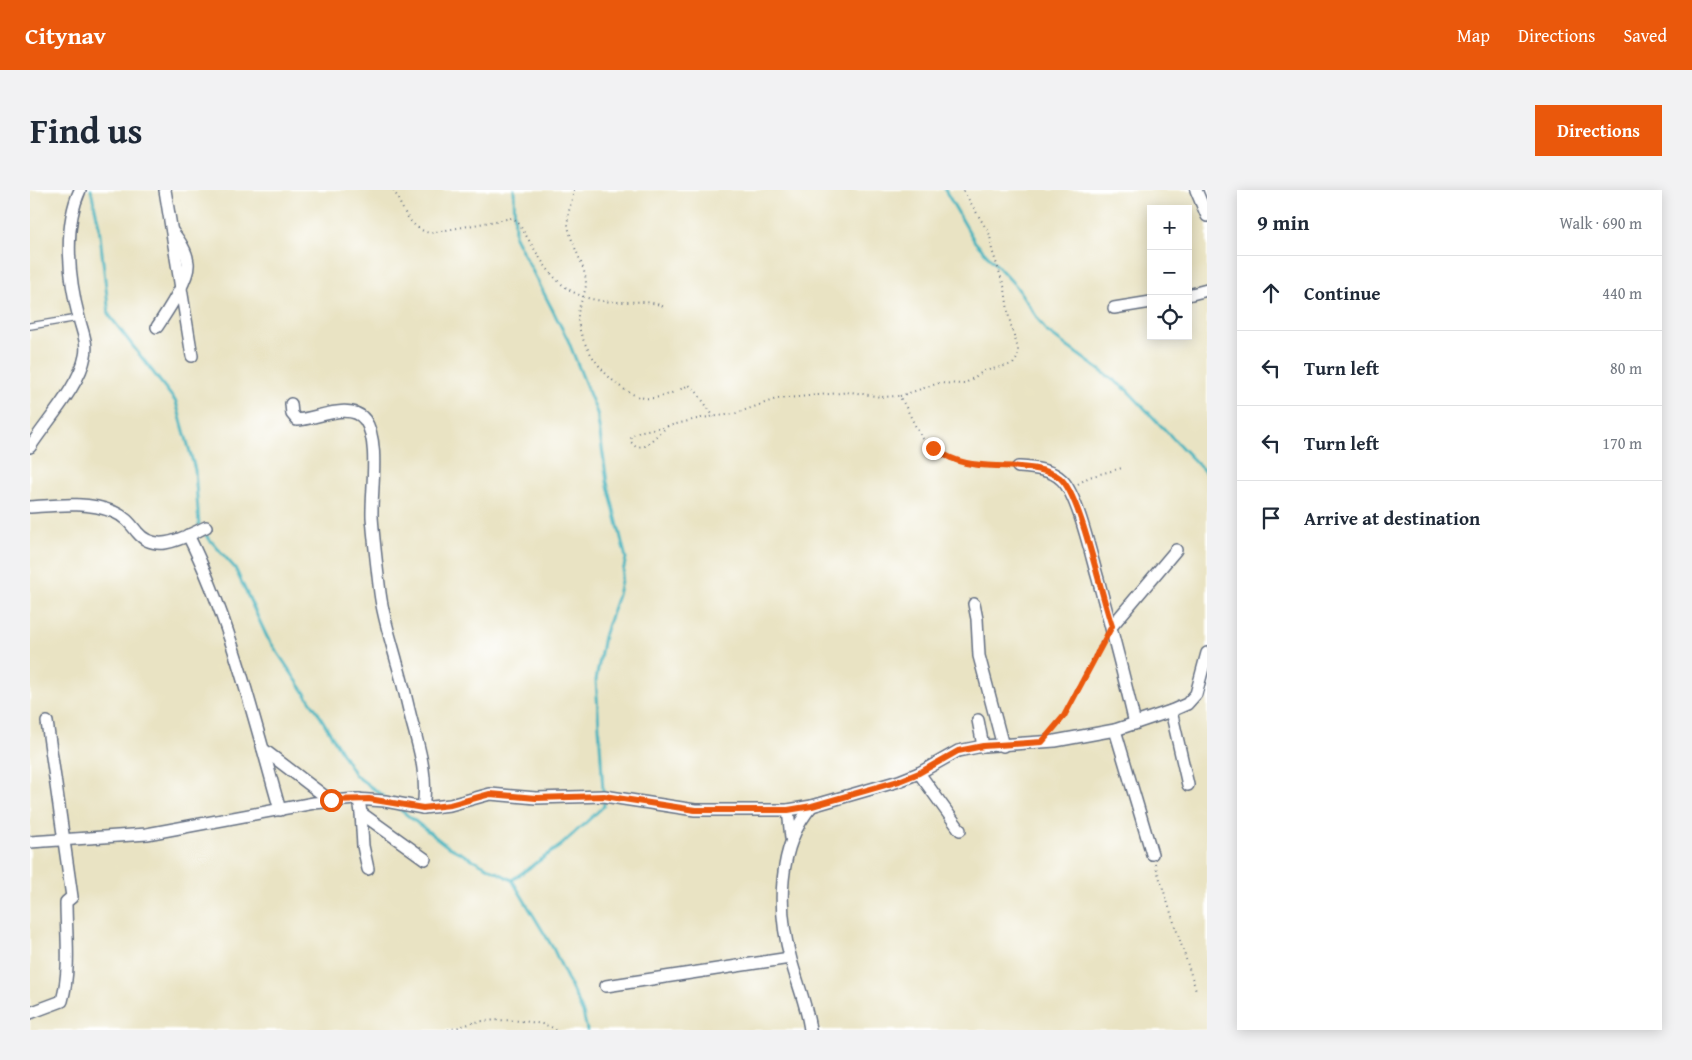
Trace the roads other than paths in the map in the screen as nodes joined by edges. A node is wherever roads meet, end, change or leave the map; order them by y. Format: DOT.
graph roads {
  1 [pos="80,190"];
  2 [pos="165,190"];
  3 [pos="1196,190"];
  4 [pos="1207,216"];
  5 [pos="180,288"];
  6 [pos="1207,290"];
  7 [pos="1192,294"];
  8 [pos="1147,303"];
  9 [pos="1114,308"];
  10 [pos="78,318"];
  11 [pos="30,326"];
  12 [pos="157,327"];
  13 [pos="192,356"];
  14 [pos="291,404"];
  15 [pos="30,447"];
  16 [pos="1018,467"];
  17 [pos="30,507"];
  18 [pos="206,526"];
  19 [pos="188,535"];
  20 [pos="1176,550"];
  21 [pos="974,604"];
  22 [pos="1112,626"];
  23 [pos="1207,653"];
  24 [pos="1171,712"];
  25 [pos="978,720"];
  26 [pos="47,722"];
  27 [pos="1135,724"];
  28 [pos="1115,730"];
  29 [pos="983,746"];
  30 [pos="1002,746"];
  31 [pos="263,749"];
  32 [pos="919,773"];
  33 [pos="1188,785"];
  34 [pos="359,799"];
  35 [pos="331,800"];
  36 [pos="812,806"];
  37 [pos="423,808"];
  38 [pos="280,810"];
  39 [pos="788,810"];
  40 [pos="361,813"];
  41 [pos="960,830"];
  42 [pos="791,838"];
  43 [pos="64,840"];
  44 [pos="30,842"];
  45 [pos="1152,854"];
  46 [pos="425,859"];
  47 [pos="368,868"];
  48 [pos="790,958"];
  49 [pos="606,986"];
  50 [pos="30,1013"];
  51 [pos="810,1030"];
  1 -- 10 [label="street"];
  2 -- 5 [label="street"];
  3 -- 4 [label="street"];
  5 -- 12 [label="street"];
  5 -- 13 [label="street"];
  6 -- 7 [label="street"];
  8 -- 9 [label="street"];
  10 -- 11 [label="lane"];
  10 -- 15 [label="street"];
  14 -- 37 [label="street"];
  16 -- 22 [label="street"];
  17 -- 19 [label="street"];
  18 -- 19 [label="street"];
  19 -- 31 [label="street"];
  20 -- 22 [label="street"];
  21 -- 30 [label="street"];
  22 -- 27 [label="street"];
  23 -- 24 [label="street"];
  24 -- 27 [label="street"];
  24 -- 33 [label="street"];
  25 -- 29 [label="street"];
  26 -- 43 [label="street"];
  27 -- 28 [label="street"];
  28 -- 30 [label="street"];
  28 -- 45 [label="street"];
  29 -- 30 [label="street"];
  29 -- 32 [label="street"];
  31 -- 35 [label="street"];
  31 -- 38 [label="street"];
  32 -- 36 [label="street"];
  32 -- 41 [label="street"];
  34 -- 35 [label="street"];
  34 -- 37 [label="street"];
  34 -- 40 [label="street"];
  35 -- 38 [label="street"];
  36 -- 39 [label="street"];
  36 -- 42 [label="street"];
  37 -- 39 [label="street"];
  38 -- 43 [label="street"];
  39 -- 42 [label="street"];
  40 -- 46 [label="street"];
  40 -- 47 [label="street"];
  42 -- 48 [label="street"];
  43 -- 44 [label="street"];
  43 -- 50 [label="street"];
  48 -- 49 [label="street"];
  48 -- 51 [label="street"];
}
